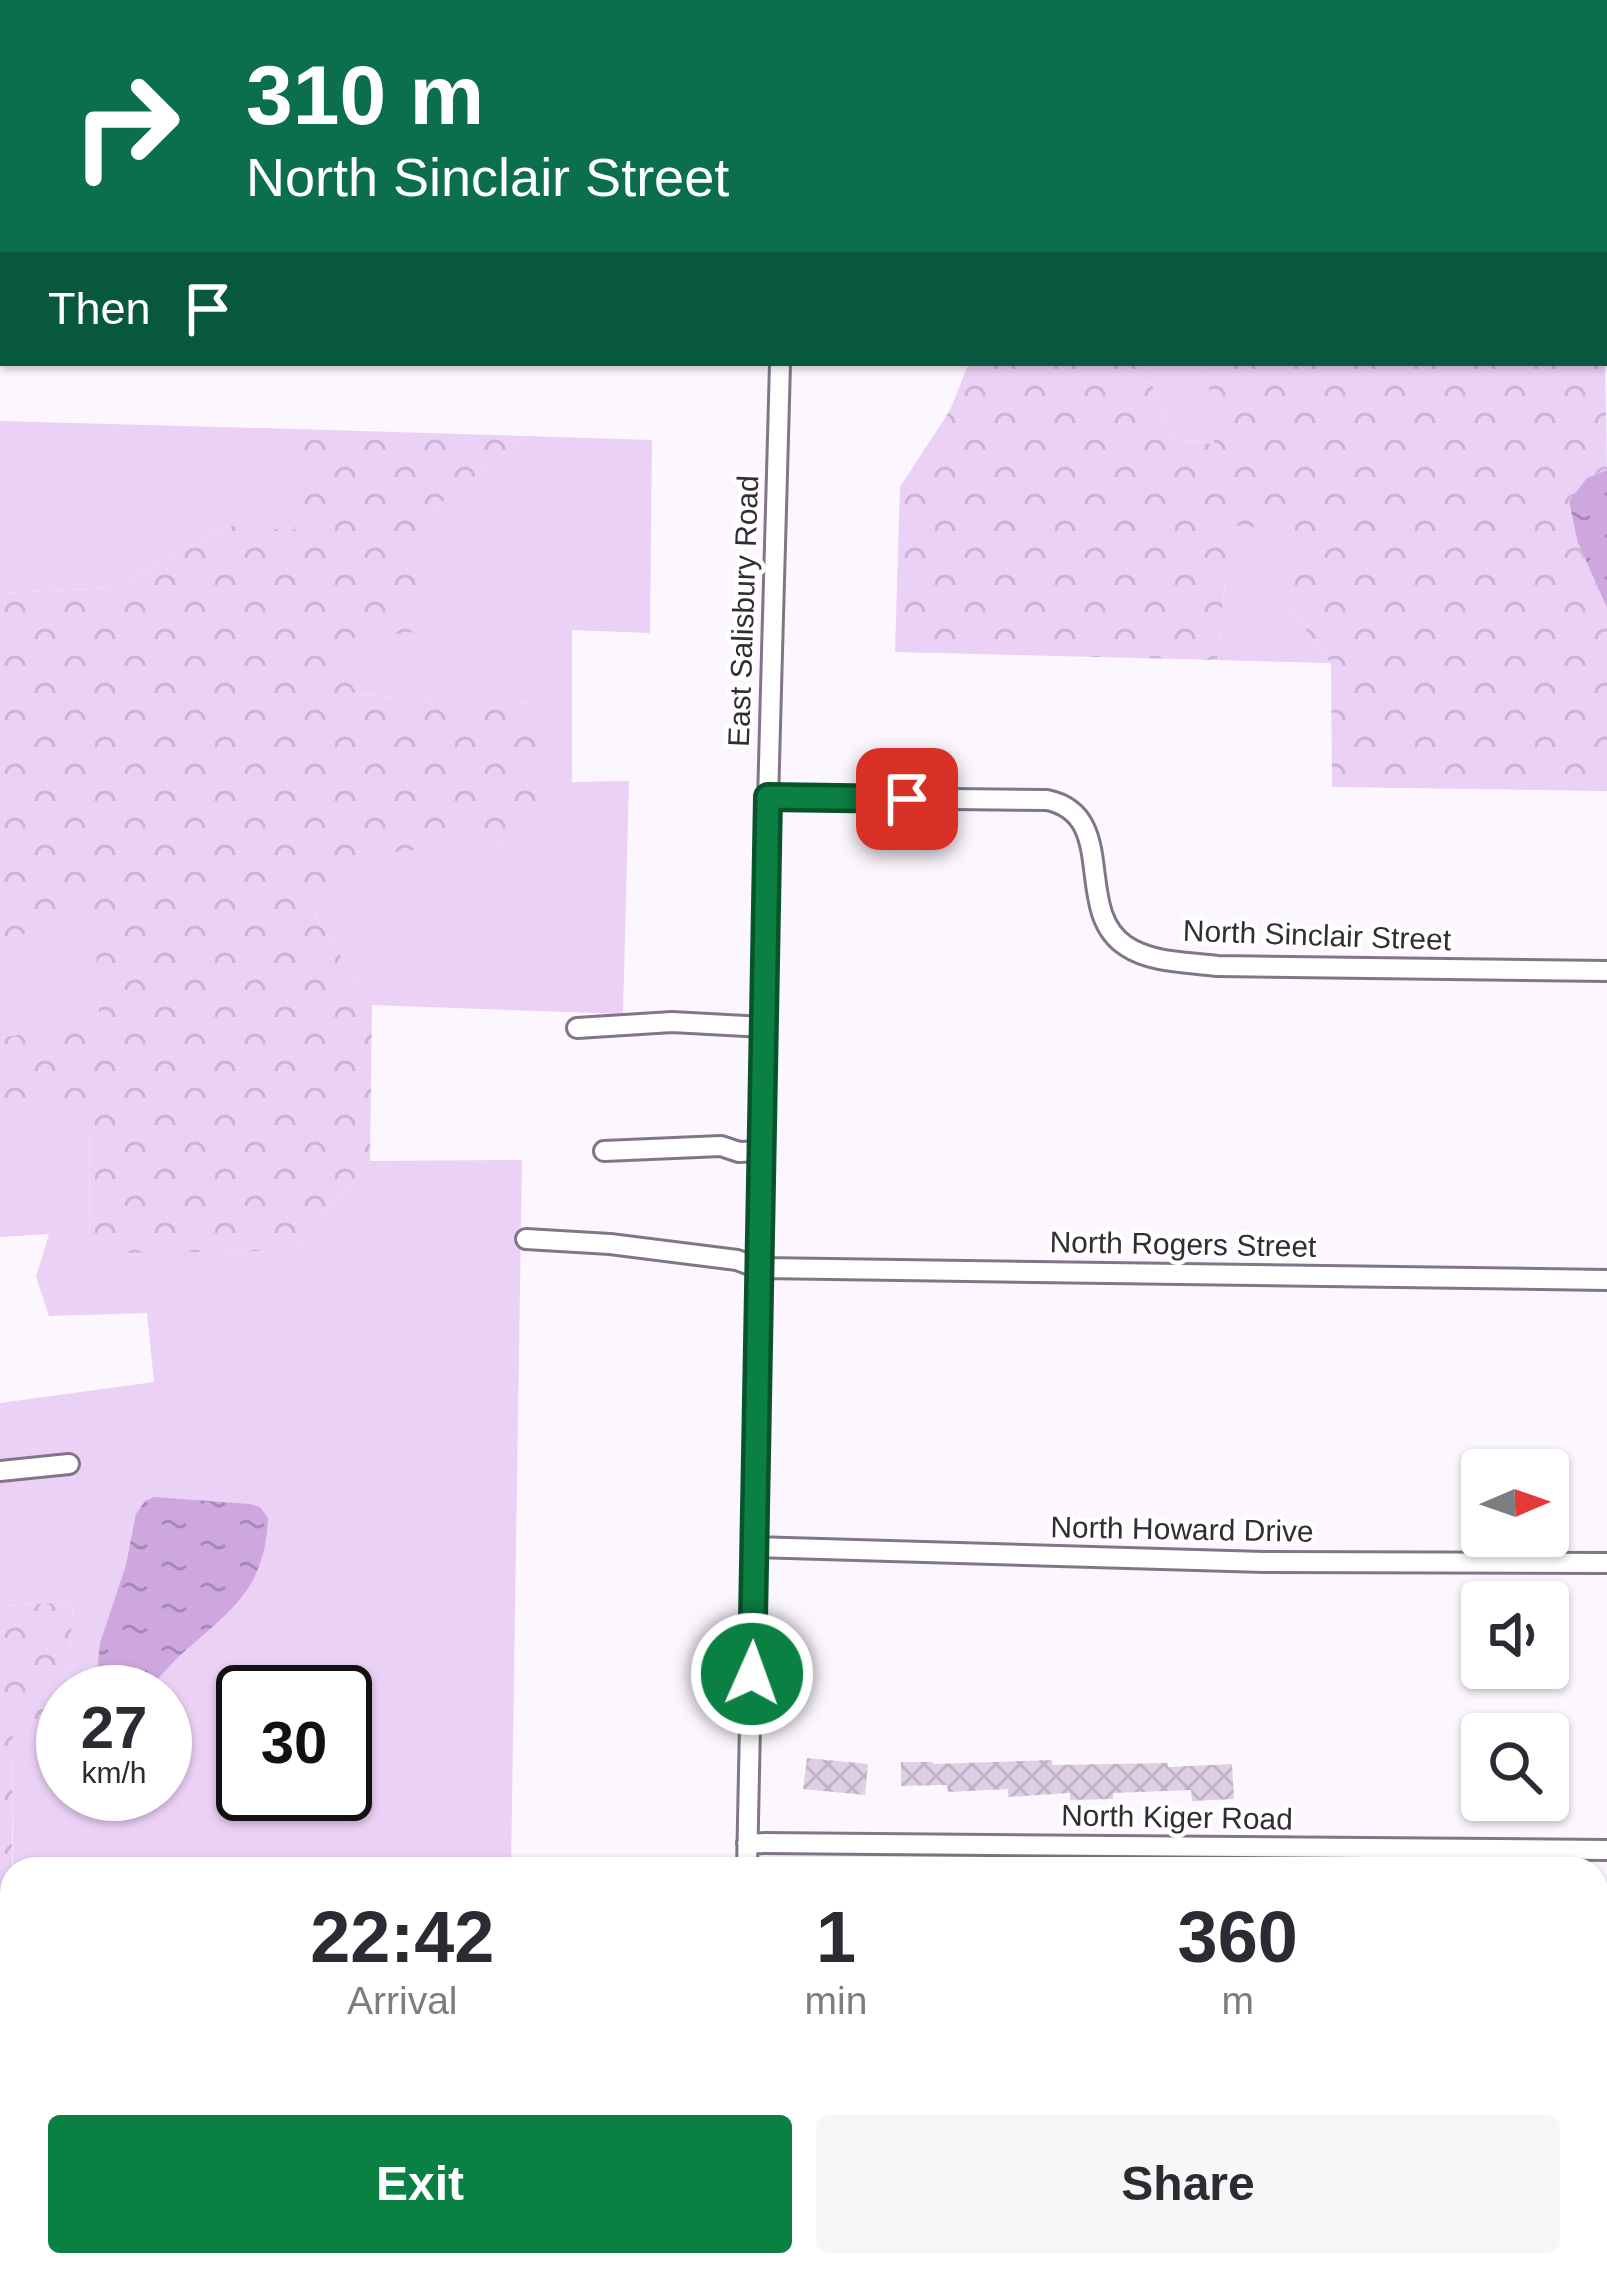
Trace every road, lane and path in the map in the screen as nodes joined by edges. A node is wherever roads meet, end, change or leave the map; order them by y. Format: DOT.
graph roads {
  1 [pos="780,366"];
  2 [pos="768,797"];
  3 [pos="1607,971"];
  4 [pos="764,1027"];
  5 [pos="577,1028"];
  6 [pos="604,1151"];
  7 [pos="761,1151"];
  8 [pos="526,1239"];
  9 [pos="758,1268"];
  10 [pos="1607,1280"];
  11 [pos="69,1464"];
  12 [pos="0,1471"];
  13 [pos="755,1547"];
  14 [pos="1607,1563"];
  15 [pos="747,1843"];
  16 [pos="1607,1850"];
  17 [pos="746,1857"];
  1 -- 2 [label="street, East Salisbury Road"];
  2 -- 3 [label="street, North Sinclair Street"];
  2 -- 4 [label="street, East Salisbury Road"];
  4 -- 5 [label="street"];
  4 -- 7 [label="street, East Salisbury Road"];
  6 -- 7 [label="street"];
  7 -- 9 [label="street, East Salisbury Road"];
  8 -- 9 [label="street, North Rogers Street"];
  9 -- 10 [label="street, North Rogers Street"];
  9 -- 13 [label="street, East Salisbury Road"];
  11 -- 12 [label="street"];
  13 -- 14 [label="street, North Howard Drive"];
  13 -- 15 [label="street, East Salisbury Road"];
  15 -- 16 [label="street, North Kiger Road"];
  15 -- 17 [label="street, East Salisbury Road"];
}
